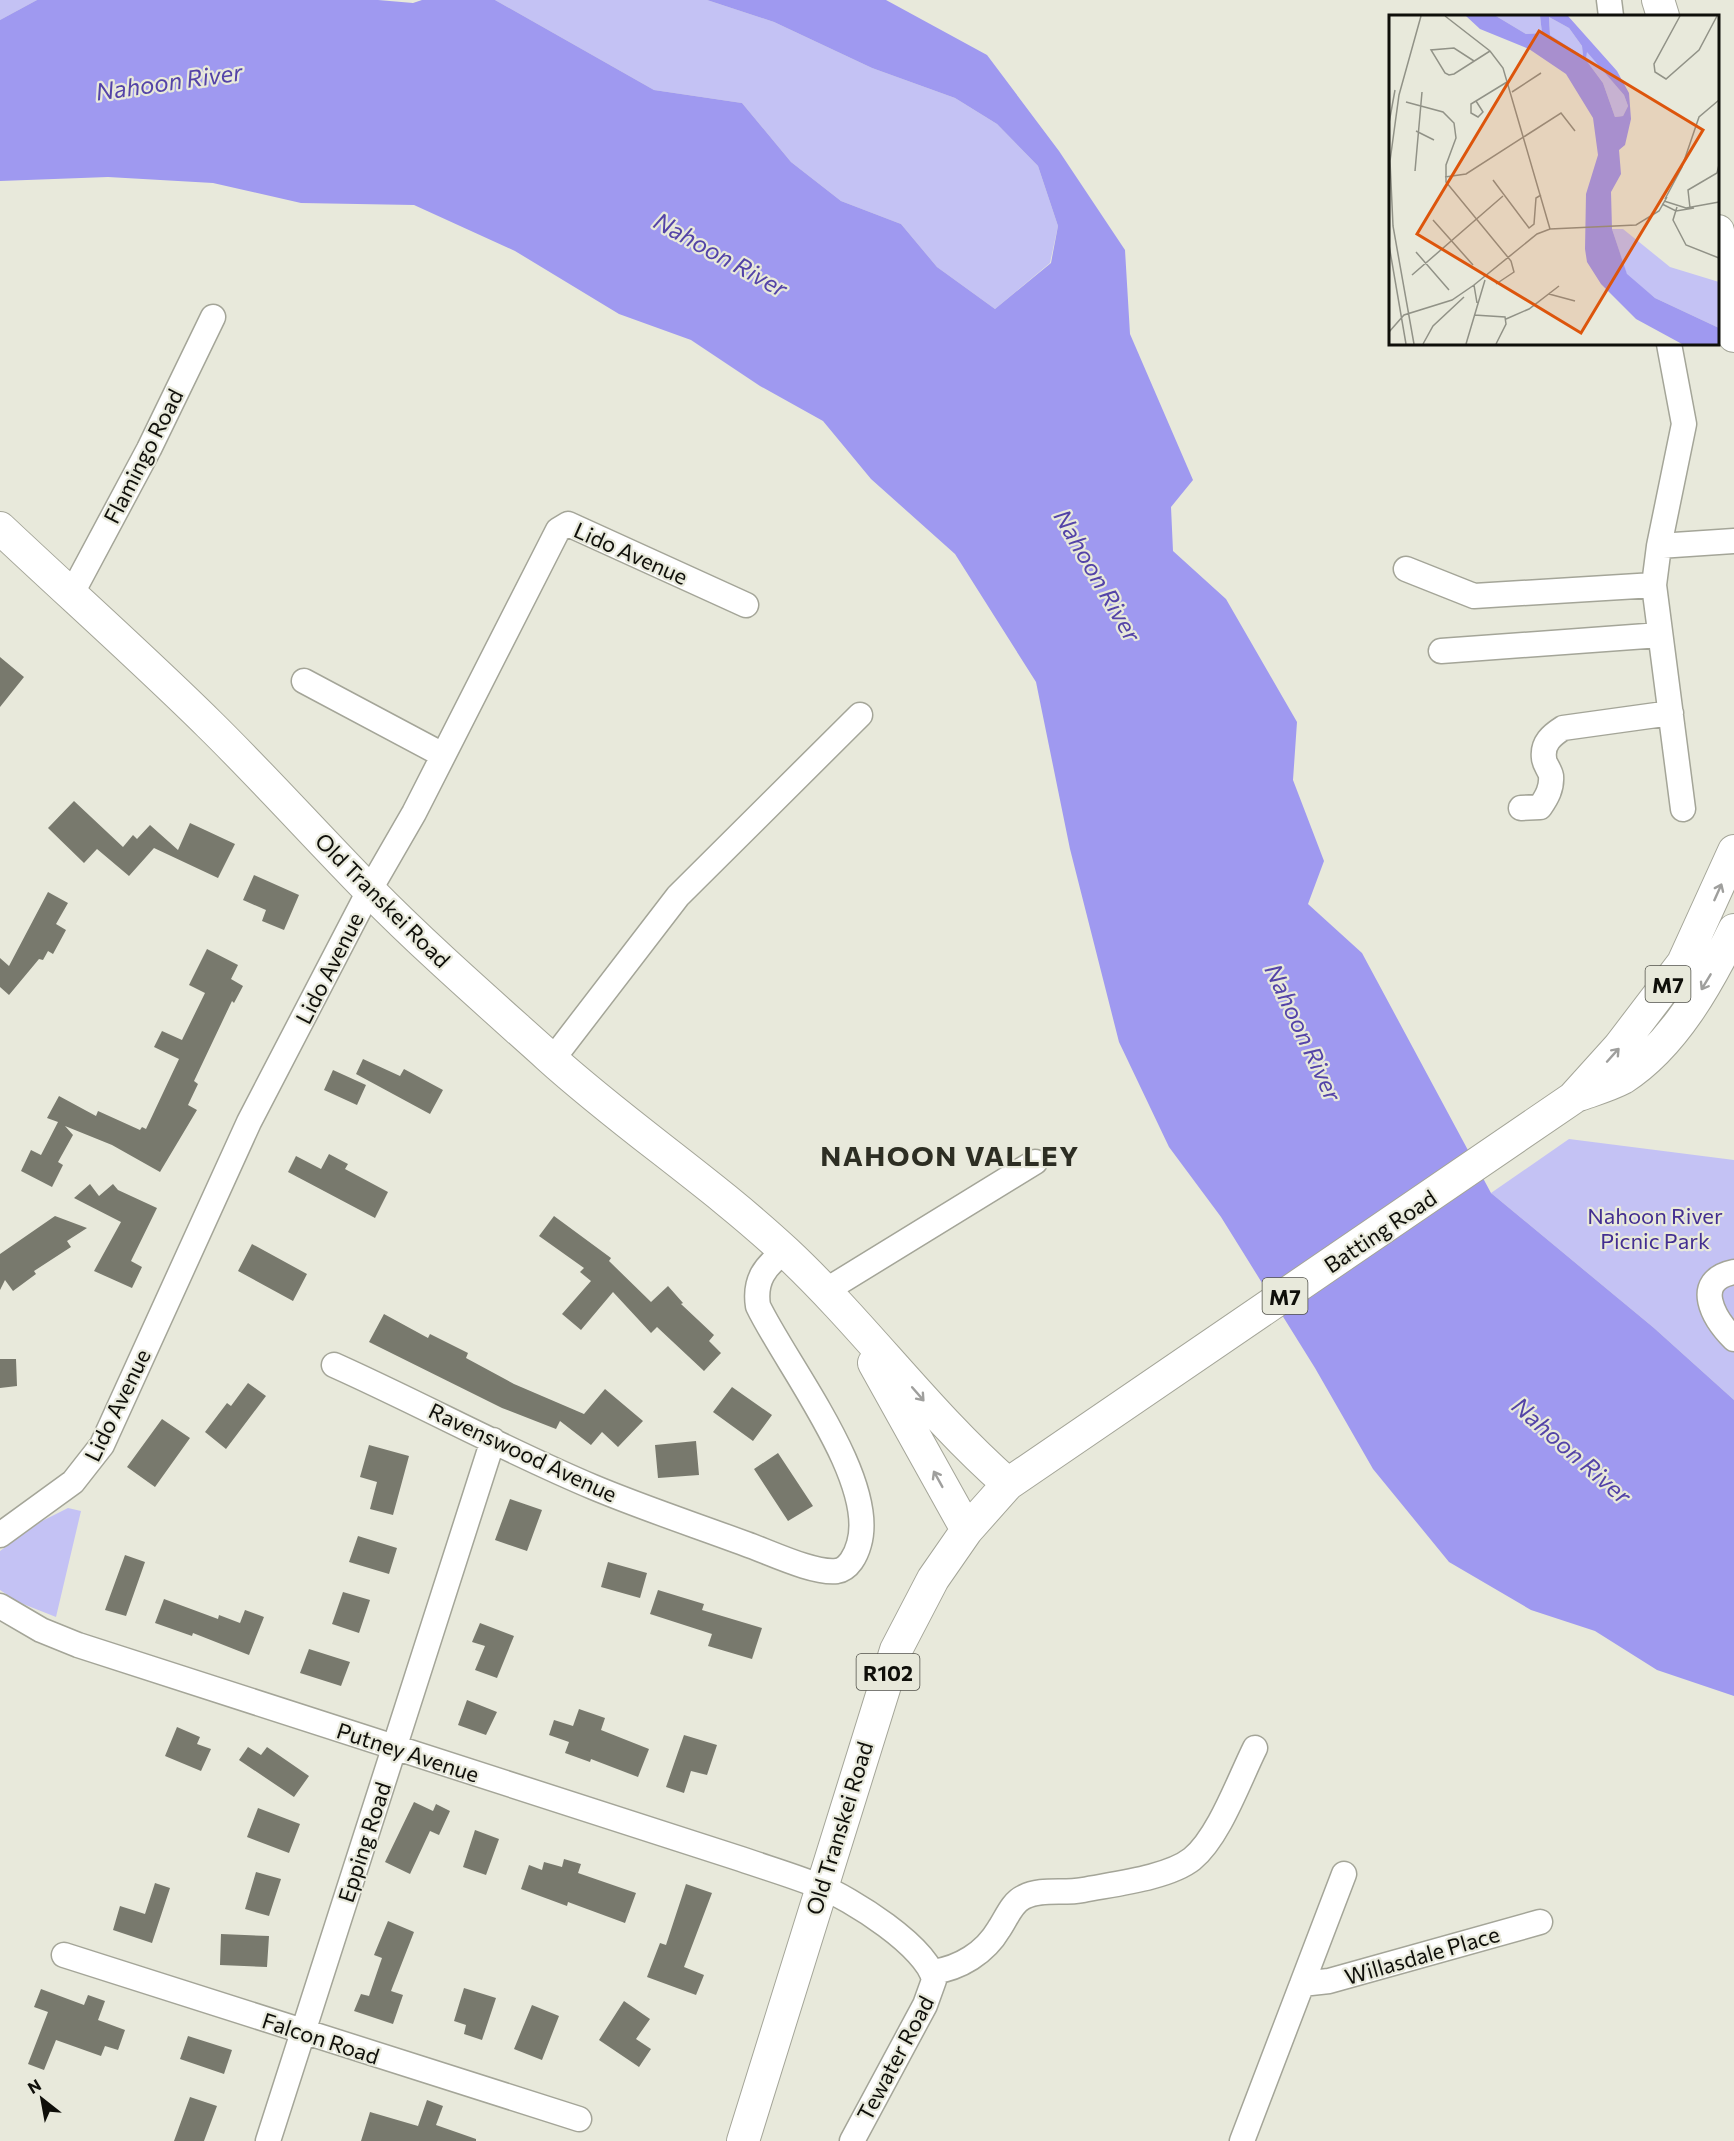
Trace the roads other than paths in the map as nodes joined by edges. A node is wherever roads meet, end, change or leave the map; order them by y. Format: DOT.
graph roads {
  1 [pos="1609,0"];
  2 [pos="1658,0"];
  3 [pos="1611,15"];
  4 [pos="1663,15"];
  5 [pos="1719,238"];
  6 [pos="213,316"];
  7 [pos="1734,336"];
  8 [pos="1654,345"];
  9 [pos="1671,354"];
  10 [pos="0,528"];
  11 [pos="1734,541"];
  12 [pos="1659,546"];
  13 [pos="1406,569"];
  14 [pos="1654,585"];
  15 [pos="71,595"];
  16 [pos="746,605"];
  17 [pos="1660,635"];
  18 [pos="1441,651"];
  19 [pos="304,681"];
  20 [pos="1671,713"];
  21 [pos="860,715"];
  22 [pos="443,755"];
  23 [pos="1521,808"];
  24 [pos="1683,809"];
  25 [pos="1734,851"];
  26 [pos="369,891"];
  27 [pos="1734,930"];
  28 [pos="552,1060"];
  29 [pos="1573,1098"];
  30 [pos="1035,1162"];
  31 [pos="784,1251"];
  32 [pos="1734,1272"];
  33 [pos="825,1291"];
  34 [pos="850,1319"];
  35 [pos="1734,1339"];
  36 [pos="334,1365"];
  37 [pos="494,1440"];
  38 [pos="1055,1453"];
  39 [pos="1008,1484"];
  40 [pos="967,1530"];
  41 [pos="0,1536"];
  42 [pos="0,1606"];
  43 [pos="394,1747"];
  44 [pos="1256,1748"];
  45 [pos="1344,1874"];
  46 [pos="821,1886"];
  47 [pos="1540,1922"];
  48 [pos="64,1955"];
  49 [pos="933,1972"];
  50 [pos="1302,1984"];
  51 [pos="303,2033"];
  52 [pos="579,2120"];
  53 [pos="268,2141"];
  54 [pos="743,2141"];
  55 [pos="852,2141"];
  56 [pos="1242,2141"];
  1 -- 3 [label="street"];
  2 -- 4 [label="main road"];
  5 -- 7 [label="main road"];
  6 -- 15 [label="street, Flamingo Road"];
  8 -- 9 [label="street"];
  9 -- 12 [label="street"];
  10 -- 15 [label="main road, Old Transkei Road"];
  11 -- 12 [label="street"];
  12 -- 14 [label="street"];
  13 -- 14 [label="street"];
  14 -- 17 [label="street"];
  15 -- 26 [label="main road, Old Transkei Road"];
  16 -- 22 [label="street, Lido Avenue"];
  17 -- 18 [label="street"];
  17 -- 20 [label="street"];
  19 -- 22 [label="street"];
  20 -- 23 [label="street"];
  20 -- 24 [label="street"];
  21 -- 28 [label="street"];
  22 -- 26 [label="street, Lido Avenue"];
  29 -- 25 [label="main road, Batting Road / M7, one-way"];
  26 -- 28 [label="main road, Old Transkei Road"];
  26 -- 41 [label="street, Lido Avenue"];
  27 -- 29 [label="main road, Batting Road / M7, one-way"];
  28 -- 31 [label="main road, Old Transkei Road"];
  29 -- 38 [label="main road, Batting Road / M7"];
  30 -- 33 [label="street"];
  31 -- 33 [label="main road, Old Transkei Road"];
  31 -- 37 [label="street, Ravenswood Avenue"];
  32 -- 35 [label="street"];
  33 -- 34 [label="main road, Old Transkei Road"];
  34 -- 39 [label="main road, Old Transkei Road, one-way"];
  40 -- 34 [label="main road, Old Transkei Road, one-way"];
  36 -- 37 [label="street, Ravenswood Avenue"];
  37 -- 43 [label="street, Epping Road"];
  38 -- 39 [label="main road, Batting Road / R102"];
  39 -- 40 [label="main road, Old Transkei Road / R102"];
  40 -- 46 [label="main road, Old Transkei Road / R102"];
  42 -- 43 [label="street, Putney Avenue"];
  43 -- 46 [label="street, Putney Avenue"];
  43 -- 51 [label="street, Epping Road"];
  44 -- 49 [label="street"];
  45 -- 50 [label="street, Willasdale Place"];
  46 -- 49 [label="street, Tewater Road"];
  46 -- 54 [label="main road, Old Transkei Road / R102"];
  47 -- 50 [label="street, Willasdale Place"];
  48 -- 51 [label="street, Falcon Road"];
  49 -- 55 [label="street, Tewater Road"];
  50 -- 56 [label="street, Willasdale Place"];
  51 -- 52 [label="street, Falcon Road"];
  51 -- 53 [label="street, Epping Road"];
}
